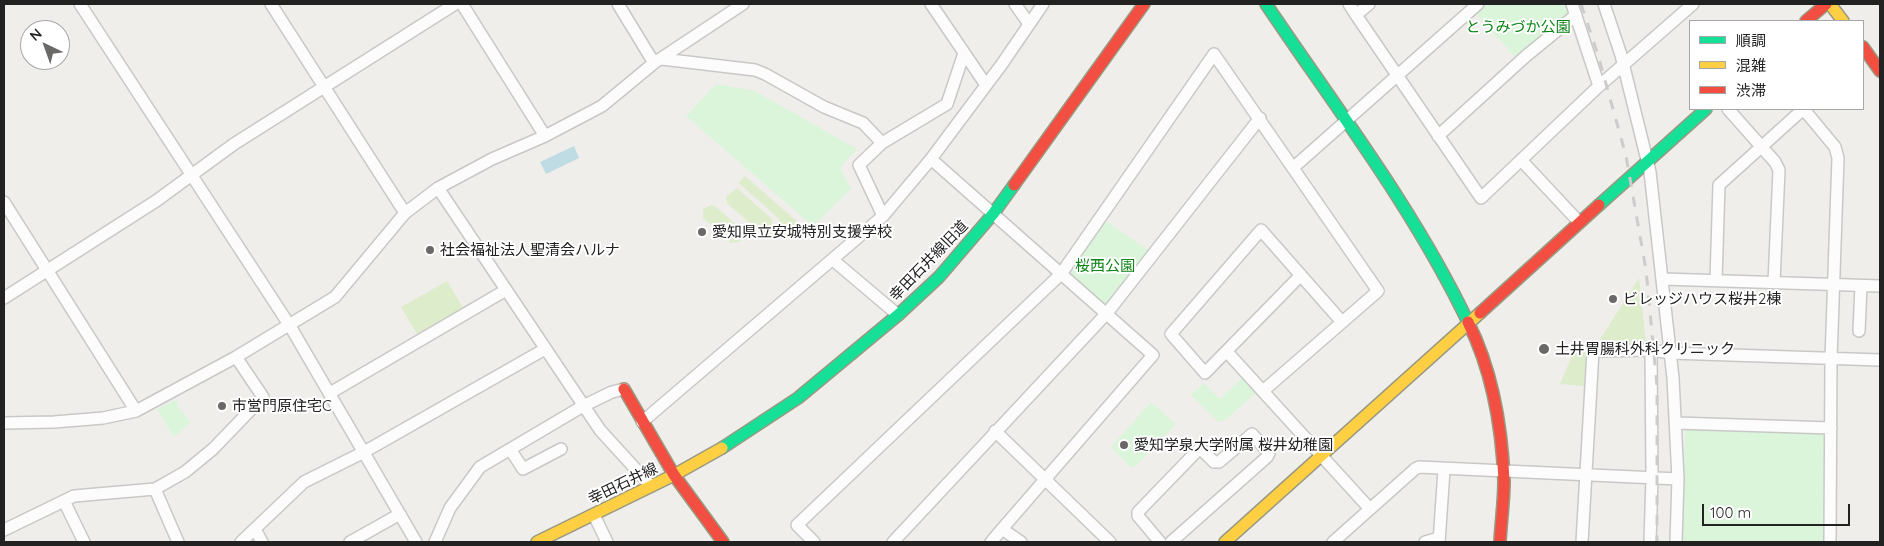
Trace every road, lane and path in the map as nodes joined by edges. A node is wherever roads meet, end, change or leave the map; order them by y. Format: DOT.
graph roads {
  1 [pos="80,4"];
  2 [pos="271,4"];
  3 [pos="455,4"];
  4 [pos="462,4"];
  5 [pos="618,4"];
  6 [pos="743,4"];
  7 [pos="931,4"];
  8 [pos="1015,4"];
  9 [pos="1043,4"];
  10 [pos="1144,4"];
  11 [pos="1266,4"];
  12 [pos="1349,4"];
  13 [pos="1369,4"];
  14 [pos="1478,4"];
  15 [pos="1604,4"];
  16 [pos="1693,4"];
  17 [pos="1826,4"];
  18 [pos="1830,4"];
  19 [pos="1574,9"];
  20 [pos="1356,15"];
  21 [pos="1807,20"];
  22 [pos="1842,20"];
  23 [pos="1029,24"];
  24 [pos="1864,48"];
  25 [pos="964,53"];
  26 [pos="658,61"];
  27 [pos="1624,65"];
  28 [pos="1880,71"];
  29 [pos="1397,75"];
  30 [pos="986,85"];
  31 [pos="325,86"];
  32 [pos="1599,86"];
  33 [pos="1705,110"];
  34 [pos="1729,110"];
  35 [pos="1260,118"];
  36 [pos="1345,122"];
  37 [pos="546,136"];
  38 [pos="1438,136"];
  39 [pos="882,143"];
  40 [pos="1762,146"];
  41 [pos="931,159"];
  42 [pos="1648,159"];
  43 [pos="1521,160"];
  44 [pos="1294,167"];
  45 [pos="190,175"];
  46 [pos="438,188"];
  47 [pos="4,202"];
  48 [pos="405,213"];
  49 [pos="994,214"];
  50 [pos="883,216"];
  51 [pos="1579,222"];
  52 [pos="833,260"];
  53 [pos="47,270"];
  54 [pos="1061,274"];
  55 [pos="1301,275"];
  56 [pos="1664,279"];
  57 [pos="1716,280"];
  58 [pos="1774,282"];
  59 [pos="1834,284"];
  60 [pos="1861,286"];
  61 [pos="1880,286"];
  62 [pos="506,290"];
  63 [pos="4,298"];
  64 [pos="1106,313"];
  65 [pos="898,316"];
  66 [pos="1342,322"];
  67 [pos="1471,322"];
  68 [pos="290,326"];
  69 [pos="1859,331"];
  70 [pos="545,349"];
  71 [pos="1651,350"];
  72 [pos="1228,353"];
  73 [pos="1671,353"];
  74 [pos="236,358"];
  75 [pos="1831,359"];
  76 [pos="1880,360"];
  77 [pos="1263,391"];
  78 [pos="330,393"];
  79 [pos="582,406"];
  80 [pos="136,411"];
  81 [pos="642,422"];
  82 [pos="4,423"];
  83 [pos="1676,423"];
  84 [pos="1831,428"];
  85 [pos="995,431"];
  86 [pos="561,448"];
  87 [pos="510,449"];
  88 [pos="364,452"];
  89 [pos="1320,455"];
  90 [pos="1444,470"];
  91 [pos="1505,472"];
  92 [pos="674,475"];
  93 [pos="1584,475"];
  94 [pos="1652,478"];
  95 [pos="1678,479"];
  96 [pos="1045,480"];
  97 [pos="650,486"];
  98 [pos="156,489"];
  99 [pos="64,501"];
  100 [pos="1370,509"];
  101 [pos="400,514"];
  102 [pos="594,515"];
  103 [pos="255,529"];
  104 [pos="1002,529"];
  105 [pos="4,530"];
  106 [pos="1439,540"];
  107 [pos="84,542"];
  108 [pos="178,542"];
  109 [pos="241,542"];
  110 [pos="262,542"];
  111 [pos="350,542"];
  112 [pos="416,542"];
  113 [pos="435,542"];
  114 [pos="537,542"];
  115 [pos="606,542"];
  116 [pos="723,542"];
  117 [pos="814,542"];
  118 [pos="893,542"];
  119 [pos="991,542"];
  120 [pos="1021,542"];
  121 [pos="1110,542"];
  122 [pos="1160,542"];
  123 [pos="1171,542"];
  124 [pos="1225,542"];
  125 [pos="1333,542"];
  126 [pos="1425,542"];
  127 [pos="1500,542"];
  128 [pos="1582,542"];
  129 [pos="1650,542"];
  130 [pos="1676,542"];
  131 [pos="1830,542"];
  1 -- 45 [label="street"];
  2 -- 31 [label="street"];
  3 -- 31 [label="street"];
  4 -- 37 [label="street"];
  5 -- 26 [label="street"];
  6 -- 26 [label="street"];
  7 -- 25 [label="street"];
  8 -- 23 [label="street"];
  9 -- 23 [label="street"];
  10 -- 49 [label="street, 幸田石井線旧道"];
  11 -- 36 [label="street"];
  12 -- 20 [label="street"];
  13 -- 20 [label="street"];
  14 -- 29 [label="street"];
  15 -- 27 [label="street"];
  16 -- 27 [label="street"];
  17 -- 21 [label="street"];
  18 -- 22 [label="street"];
  19 -- 32 [label="street"];
  19 -- 38 [label="street"];
  20 -- 29 [label="street"];
  23 -- 30 [label="street"];
  24 -- 28 [label="street"];
  25 -- 30 [label="street"];
  25 -- 39 [label="street"];
  26 -- 37 [label="street"];
  26 -- 39 [label="street"];
  27 -- 32 [label="street"];
  27 -- 42 [label="street"];
  29 -- 36 [label="street"];
  29 -- 38 [label="street"];
  30 -- 41 [label="street"];
  31 -- 45 [label="street"];
  31 -- 48 [label="street"];
  32 -- 43 [label="street"];
  33 -- 42 [label="street"];
  34 -- 40 [label="street"];
  35 -- 44 [label="street"];
  35 -- 54 [label="street"];
  35 -- 64 [label="street"];
  36 -- 44 [label="street"];
  36 -- 67 [label="street"];
  37 -- 46 [label="street"];
  38 -- 43 [label="street"];
  39 -- 50 [label="street"];
  40 -- 57 [label="street"];
  40 -- 58 [label="street"];
  40 -- 59 [label="street"];
  41 -- 49 [label="street"];
  41 -- 50 [label="street"];
  42 -- 51 [label="street"];
  42 -- 56 [label="street"];
  43 -- 51 [label="street"];
  44 -- 66 [label="street"];
  45 -- 53 [label="street"];
  45 -- 68 [label="street"];
  46 -- 48 [label="street"];
  46 -- 62 [label="street"];
  47 -- 53 [label="street"];
  48 -- 68 [label="street"];
  49 -- 54 [label="street"];
  49 -- 65 [label="street, 幸田石井線旧道"];
  50 -- 52 [label="street"];
  51 -- 67 [label="street"];
  52 -- 65 [label="street"];
  52 -- 81 [label="street"];
  53 -- 63 [label="street"];
  53 -- 80 [label="street"];
  54 -- 64 [label="street"];
  54 -- 117 [label="street"];
  55 -- 66 [label="street"];
  55 -- 72 [label="street"];
  55 -- 72 [label="street"];
  56 -- 57 [label="street"];
  56 -- 73 [label="street"];
  57 -- 58 [label="street"];
  58 -- 59 [label="street"];
  59 -- 60 [label="street"];
  59 -- 75 [label="street"];
  60 -- 61 [label="street"];
  60 -- 69 [label="street"];
  62 -- 70 [label="street"];
  62 -- 78 [label="street"];
  64 -- 85 [label="street"];
  64 -- 96 [label="street"];
  65 -- 92 [label="street, 幸田石井線旧道"];
  66 -- 77 [label="street"];
  67 -- 89 [label="street"];
  67 -- 91 [label="street"];
  68 -- 74 [label="street"];
  68 -- 78 [label="street"];
  70 -- 79 [label="street"];
  70 -- 88 [label="street"];
  71 -- 73 [label="street"];
  71 -- 93 [label="street"];
  71 -- 94 [label="street"];
  72 -- 77 [label="street"];
  73 -- 75 [label="street"];
  73 -- 83 [label="street"];
  74 -- 80 [label="street"];
  74 -- 98 [label="street"];
  75 -- 76 [label="street"];
  75 -- 84 [label="street"];
  77 -- 89 [label="street"];
  78 -- 88 [label="street"];
  79 -- 81 [label="street"];
  79 -- 87 [label="street"];
  79 -- 97 [label="street"];
  80 -- 82 [label="street"];
  81 -- 92 [label="street"];
  83 -- 84 [label="street"];
  83 -- 95 [label="street"];
  84 -- 131 [label="street"];
  85 -- 96 [label="street"];
  85 -- 118 [label="street"];
  86 -- 87 [label="street"];
  87 -- 113 [label="street"];
  88 -- 101 [label="street"];
  88 -- 103 [label="street"];
  89 -- 100 [label="street"];
  89 -- 124 [label="street"];
  90 -- 91 [label="street"];
  90 -- 100 [label="street"];
  90 -- 106 [label="street"];
  91 -- 93 [label="street"];
  91 -- 127 [label="street"];
  92 -- 97 [label="street, 幸田石井線"];
  92 -- 116 [label="street, 幸田石井線"];
  93 -- 94 [label="street"];
  93 -- 128 [label="street"];
  94 -- 95 [label="street"];
  94 -- 129 [label="street"];
  95 -- 130 [label="street"];
  96 -- 104 [label="street"];
  96 -- 121 [label="street"];
  97 -- 102 [label="street, 幸田石井線"];
  98 -- 99 [label="street"];
  98 -- 108 [label="street"];
  99 -- 105 [label="street"];
  99 -- 107 [label="street"];
  100 -- 125 [label="street"];
  101 -- 111 [label="street"];
  101 -- 112 [label="street"];
  102 -- 114 [label="street, 幸田石井線"];
  102 -- 115 [label="street"];
  103 -- 109 [label="street"];
  103 -- 110 [label="street"];
  104 -- 119 [label="street"];
  104 -- 120 [label="street"];
  106 -- 126 [label="street"];
  122 -- 123 [label="street"];
}
